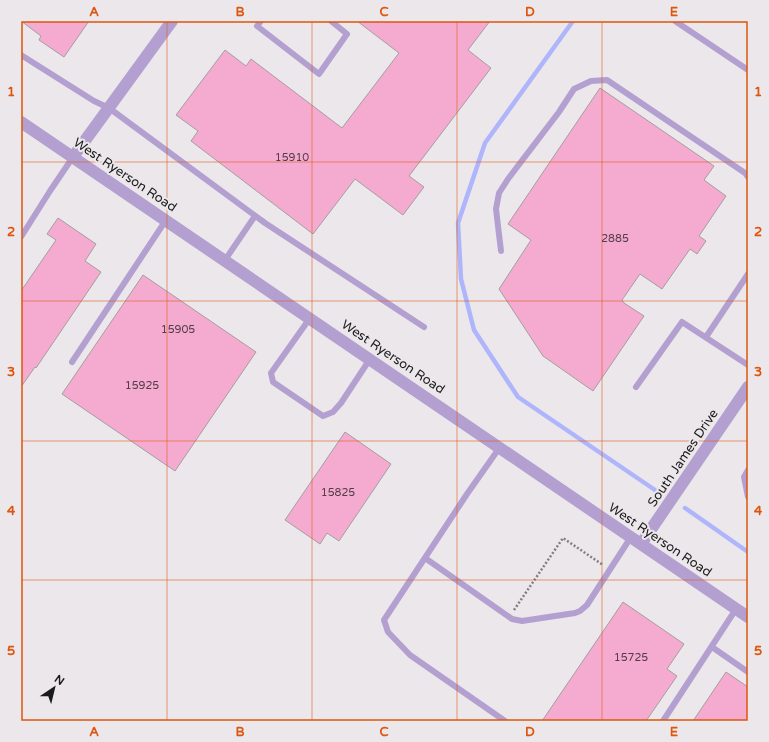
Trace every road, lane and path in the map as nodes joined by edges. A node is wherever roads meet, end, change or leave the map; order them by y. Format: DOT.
graph roads {
  1 [pos="172,21"];
  2 [pos="261,21"];
  3 [pos="331,21"];
  4 [pos="675,21"];
  5 [pos="21,55"];
  6 [pos="748,70"];
  7 [pos="109,108"];
  8 [pos="21,122"];
  9 [pos="73,157"];
  10 [pos="748,177"];
  11 [pos="255,216"];
  12 [pos="166,220"];
  13 [pos="21,237"];
  14 [pos="502,251"];
  15 [pos="225,260"];
  16 [pos="748,274"];
  17 [pos="310,318"];
  18 [pos="424,327"];
  19 [pos="706,337"];
  20 [pos="370,359"];
  21 [pos="72,362"];
  22 [pos="748,365"];
  23 [pos="636,387"];
  24 [pos="748,387"];
  25 [pos="500,448"];
  26 [pos="748,470"];
  27 [pos="748,497"];
  28 [pos="631,537"];
  29 [pos="641,544"];
  30 [pos="425,558"];
  31 [pos="610,570"];
  32 [pos="736,609"];
  33 [pos="510,617"];
  34 [pos="748,617"];
  35 [pos="712,647"];
  36 [pos="748,672"];
  37 [pos="505,721"];
  38 [pos="663,721"];
  1 -- 7 [label="street"];
  2 -- 3 [label="lane"];
  4 -- 6 [label="lane"];
  5 -- 7 [label="lane"];
  7 -- 9 [label="street"];
  7 -- 11 [label="lane"];
  8 -- 9 [label="street, West Ryerson Road"];
  9 -- 12 [label="street, West Ryerson Road"];
  9 -- 13 [label="lane"];
  10 -- 14 [label="lane"];
  11 -- 15 [label="lane"];
  11 -- 18 [label="lane"];
  12 -- 15 [label="street, West Ryerson Road"];
  12 -- 21 [label="lane"];
  15 -- 17 [label="street, West Ryerson Road"];
  16 -- 19 [label="lane"];
  17 -- 20 [label="street, West Ryerson Road"];
  17 -- 20 [label="lane"];
  19 -- 22 [label="lane"];
  19 -- 23 [label="lane"];
  20 -- 25 [label="street, West Ryerson Road"];
  24 -- 29 [label="street, South James Drive"];
  25 -- 28 [label="street, West Ryerson Road"];
  25 -- 30 [label="lane"];
  26 -- 27 [label="lane"];
  28 -- 29 [label="street, West Ryerson Road"];
  28 -- 31 [label="lane"];
  29 -- 32 [label="street, West Ryerson Road"];
  30 -- 33 [label="lane"];
  30 -- 37 [label="lane"];
  31 -- 33 [label="lane"];
  31 -- 33 [label="path"];
  32 -- 34 [label="street, West Ryerson Road"];
  32 -- 35 [label="lane"];
  35 -- 36 [label="lane"];
  35 -- 38 [label="lane"];
}
